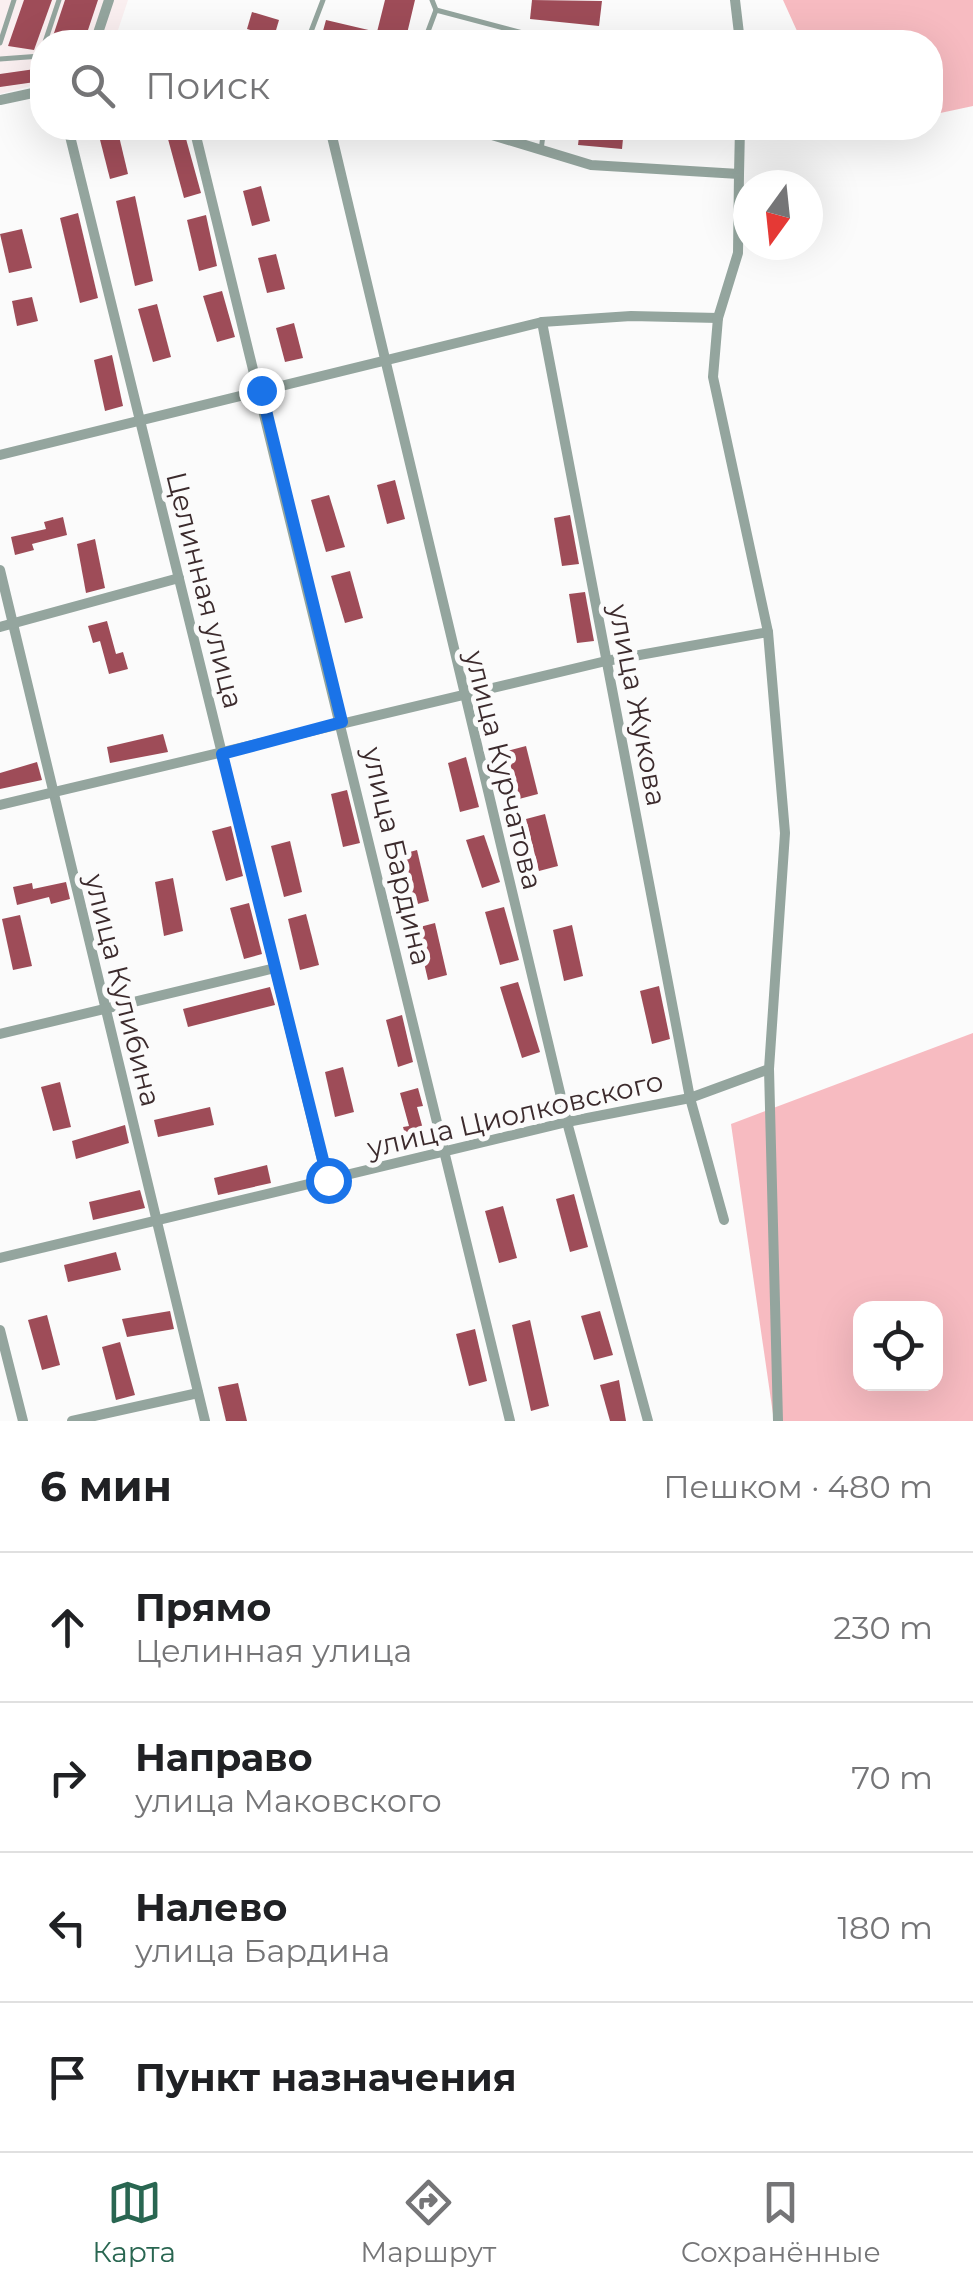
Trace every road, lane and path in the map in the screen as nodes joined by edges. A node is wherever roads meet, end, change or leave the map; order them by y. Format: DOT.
graph roads {
  1 [pos="14,0"];
  2 [pos="59,0"];
  3 [pos="109,0"];
  4 [pos="323,0"];
  5 [pos="432,0"];
  6 [pos="736,0"];
  7 [pos="436,10"];
  8 [pos="49,30"];
  9 [pos="99,30"];
  10 [pos="311,30"];
  11 [pos="428,30"];
  12 [pos="512,30"];
  13 [pos="739,30"];
  14 [pos="0,43"];
  15 [pos="30,57"];
  16 [pos="0,59"];
  17 [pos="30,94"];
  18 [pos="0,100"];
  19 [pos="71,140"];
  20 [pos="197,140"];
  21 [pos="333,140"];
  22 [pos="508,140"];
  23 [pos="542,140"];
  24 [pos="740,140"];
  25 [pos="541,150"];
  26 [pos="739,170"];
  27 [pos="733,174"];
  28 [pos="736,260"];
  29 [pos="718,318"];
  30 [pos="542,322"];
  31 [pos="382,360"];
  32 [pos="261,390"];
  33 [pos="141,420"];
  34 [pos="0,456"];
  35 [pos="0,570"];
  36 [pos="179,578"];
  37 [pos="16,624"];
  38 [pos="0,627"];
  39 [pos="768,632"];
  40 [pos="606,661"];
  41 [pos="463,695"];
  42 [pos="342,722"];
  43 [pos="222,754"];
  44 [pos="52,792"];
  45 [pos="0,805"];
  46 [pos="275,968"];
  47 [pos="105,1009"];
  48 [pos="0,1034"];
  49 [pos="769,1069"];
  50 [pos="690,1098"];
  51 [pos="566,1122"];
  52 [pos="446,1153"];
  53 [pos="328,1180"];
  54 [pos="156,1220"];
  55 [pos="724,1220"];
  56 [pos="0,1258"];
  57 [pos="0,1330"];
  58 [pos="198,1393"];
  59 [pos="23,1421"];
  60 [pos="72,1421"];
  61 [pos="205,1421"];
  62 [pos="510,1421"];
  63 [pos="648,1421"];
  64 [pos="778,1421"];
  1 -- 14 [label="lane"];
  2 -- 8 [label="lane"];
  3 -- 9 [label="street"];
  4 -- 10 [label="lane"];
  5 -- 7 [label="lane"];
  6 -- 13 [label="street"];
  7 -- 11 [label="lane"];
  7 -- 12 [label="lane"];
  15 -- 16 [label="lane"];
  17 -- 18 [label="street"];
  19 -- 33 [label="street, Целинная улица"];
  20 -- 32 [label="street, улица Бардина"];
  21 -- 31 [label="street, улица Курчатова"];
  22 -- 25 [label="street"];
  23 -- 25 [label="lane"];
  24 -- 26 [label="street"];
  25 -- 27 [label="street"];
  28 -- 29 [label="street"];
  29 -- 30 [label="street"];
  29 -- 39 [label="street"];
  30 -- 31 [label="street"];
  30 -- 40 [label="street, улица Жукова"];
  31 -- 32 [label="street"];
  31 -- 41 [label="street, улица Курчатова"];
  32 -- 33 [label="street"];
  32 -- 42 [label="street, улица Бардина"];
  33 -- 34 [label="street"];
  33 -- 36 [label="street, Целинная улица"];
  35 -- 37 [label="street, улица Кулибина"];
  36 -- 37 [label="street"];
  36 -- 43 [label="street, Целинная улица"];
  37 -- 38 [label="street"];
  37 -- 44 [label="street, улица Кулибина"];
  39 -- 40 [label="street"];
  39 -- 49 [label="street"];
  40 -- 41 [label="street"];
  40 -- 50 [label="street, улица Жукова"];
  41 -- 42 [label="street"];
  41 -- 51 [label="street, улица Курчатова"];
  42 -- 43 [label="street"];
  42 -- 52 [label="street, улица Бардина"];
  43 -- 44 [label="street"];
  43 -- 46 [label="street, Целинная улица"];
  44 -- 45 [label="street"];
  44 -- 47 [label="street, улица Кулибина"];
  46 -- 47 [label="street"];
  46 -- 53 [label="street, Целинная улица"];
  47 -- 48 [label="street"];
  47 -- 54 [label="street, улица Кулибина"];
  49 -- 50 [label="street, улица Циолковского"];
  49 -- 64 [label="street"];
  50 -- 51 [label="street, улица Циолковского"];
  50 -- 55 [label="street, улица Жукова"];
  51 -- 52 [label="street, улица Циолковского"];
  51 -- 63 [label="street, улица Курчатова"];
  52 -- 53 [label="street, улица Циолковского"];
  52 -- 62 [label="street, улица Бардина"];
  53 -- 54 [label="street, улица Циолковского"];
  54 -- 56 [label="street, улица Циолковского"];
  54 -- 58 [label="street, улица Кулибина"];
  57 -- 59 [label="street"];
  58 -- 60 [label="street"];
  58 -- 61 [label="street, улица Кулибина"];
}
